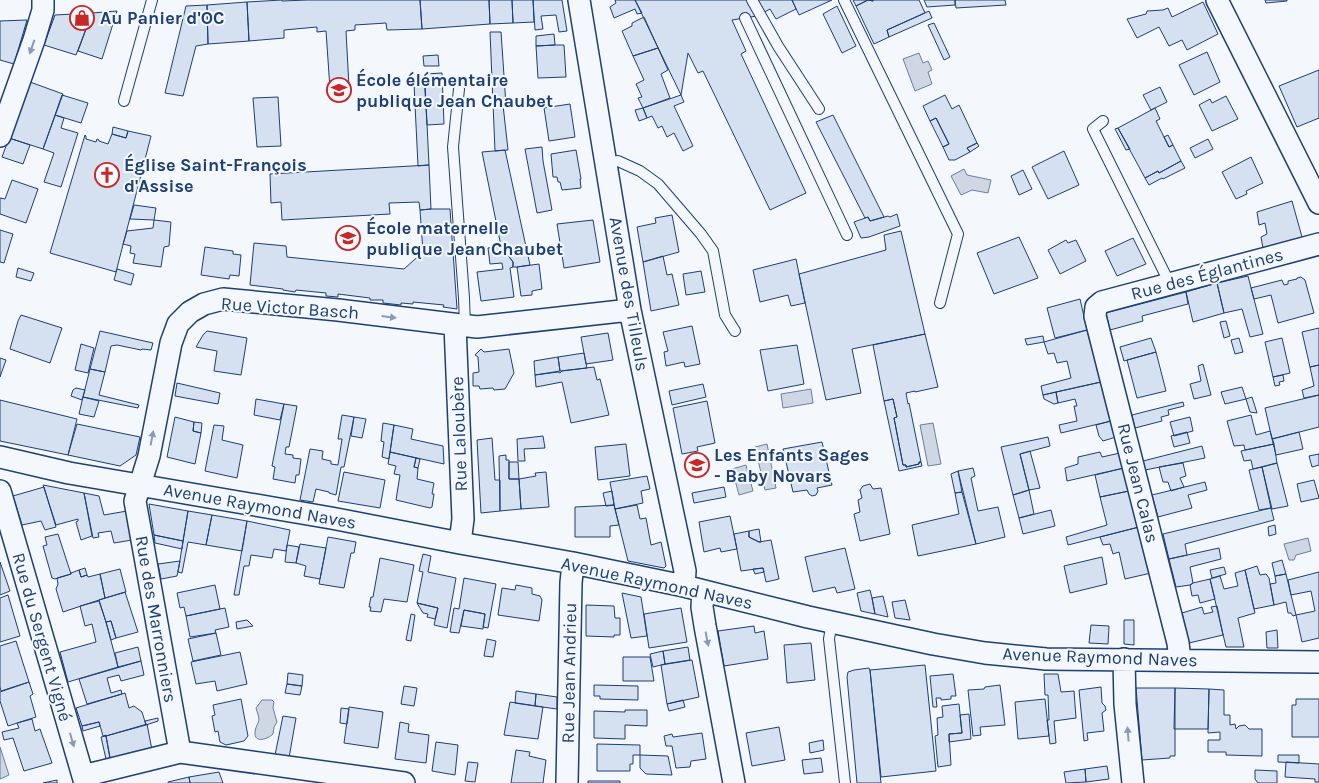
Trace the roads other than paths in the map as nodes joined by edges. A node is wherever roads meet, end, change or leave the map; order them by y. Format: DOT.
graph roads {
  1 [pos="43,0"];
  2 [pos="152,0"];
  3 [pos="579,0"];
  4 [pos="752,0"];
  5 [pos="844,0"];
  6 [pos="1217,0"];
  7 [pos="746,18"];
  8 [pos="459,89"];
  9 [pos="124,101"];
  10 [pos="819,109"];
  11 [pos="1103,121"];
  12 [pos="0,136"];
  13 [pos="607,163"];
  14 [pos="1319,203"];
  15 [pos="847,235"];
  16 [pos="1319,244"];
  17 [pos="1170,284"];
  18 [pos="940,303"];
  19 [pos="1096,307"];
  20 [pos="630,310"];
  21 [pos="460,325"];
  22 [pos="735,331"];
  23 [pos="0,457"];
  24 [pos="140,485"];
  25 [pos="0,491"];
  26 [pos="460,544"];
  27 [pos="573,563"];
  28 [pos="694,588"];
  29 [pos="832,621"];
  30 [pos="1124,659"];
  31 [pos="1180,660"];
  32 [pos="1319,662"];
  33 [pos="180,752"];
  34 [pos="84,780"];
  35 [pos="404,783"];
  36 [pos="567,783"];
  37 [pos="734,783"];
  38 [pos="845,783"];
  39 [pos="1133,783"];
  1 -- 12 [label="street, one-way"];
  2 -- 9 [label="lane"];
  3 -- 13 [label="street, Avenue des Tilleuls"];
  4 -- 10 [label="lane"];
  5 -- 18 [label="lane"];
  6 -- 14 [label="street"];
  7 -- 15 [label="lane"];
  8 -- 21 [label="lane"];
  11 -- 17 [label="lane"];
  13 -- 20 [label="street, Avenue des Tilleuls"];
  13 -- 22 [label="lane"];
  16 -- 17 [label="street, Rue des Églantines"];
  17 -- 19 [label="street, Rue des Églantines"];
  19 -- 31 [label="street, Rue Jean Calas"];
  20 -- 21 [label="street, Rue Victor Basch"];
  20 -- 28 [label="street, Avenue des Tilleuls"];
  24 -- 21 [label="street, Rue Victor Basch, one-way"];
  21 -- 26 [label="street, Rue Laloubère"];
  23 -- 24 [label="street, Avenue Raymond Naves"];
  24 -- 26 [label="street, Avenue Raymond Naves"];
  24 -- 33 [label="street, Rue des Marronniers"];
  25 -- 34 [label="street, Rue du Sergent Vigné, one-way"];
  26 -- 27 [label="street, Avenue Raymond Naves"];
  27 -- 28 [label="street, Avenue Raymond Naves"];
  27 -- 36 [label="street, Rue Jean Andrieu"];
  28 -- 29 [label="street, Avenue Raymond Naves"];
  28 -- 37 [label="street, Avenue des Tilleuls, one-way"];
  29 -- 30 [label="street, Avenue Raymond Naves"];
  29 -- 38 [label="lane"];
  30 -- 31 [label="street, Avenue Raymond Naves"];
  39 -- 30 [label="street, one-way"];
  31 -- 32 [label="street, Avenue Raymond Naves"];
  33 -- 34 [label="street"];
  33 -- 35 [label="street"];
}
